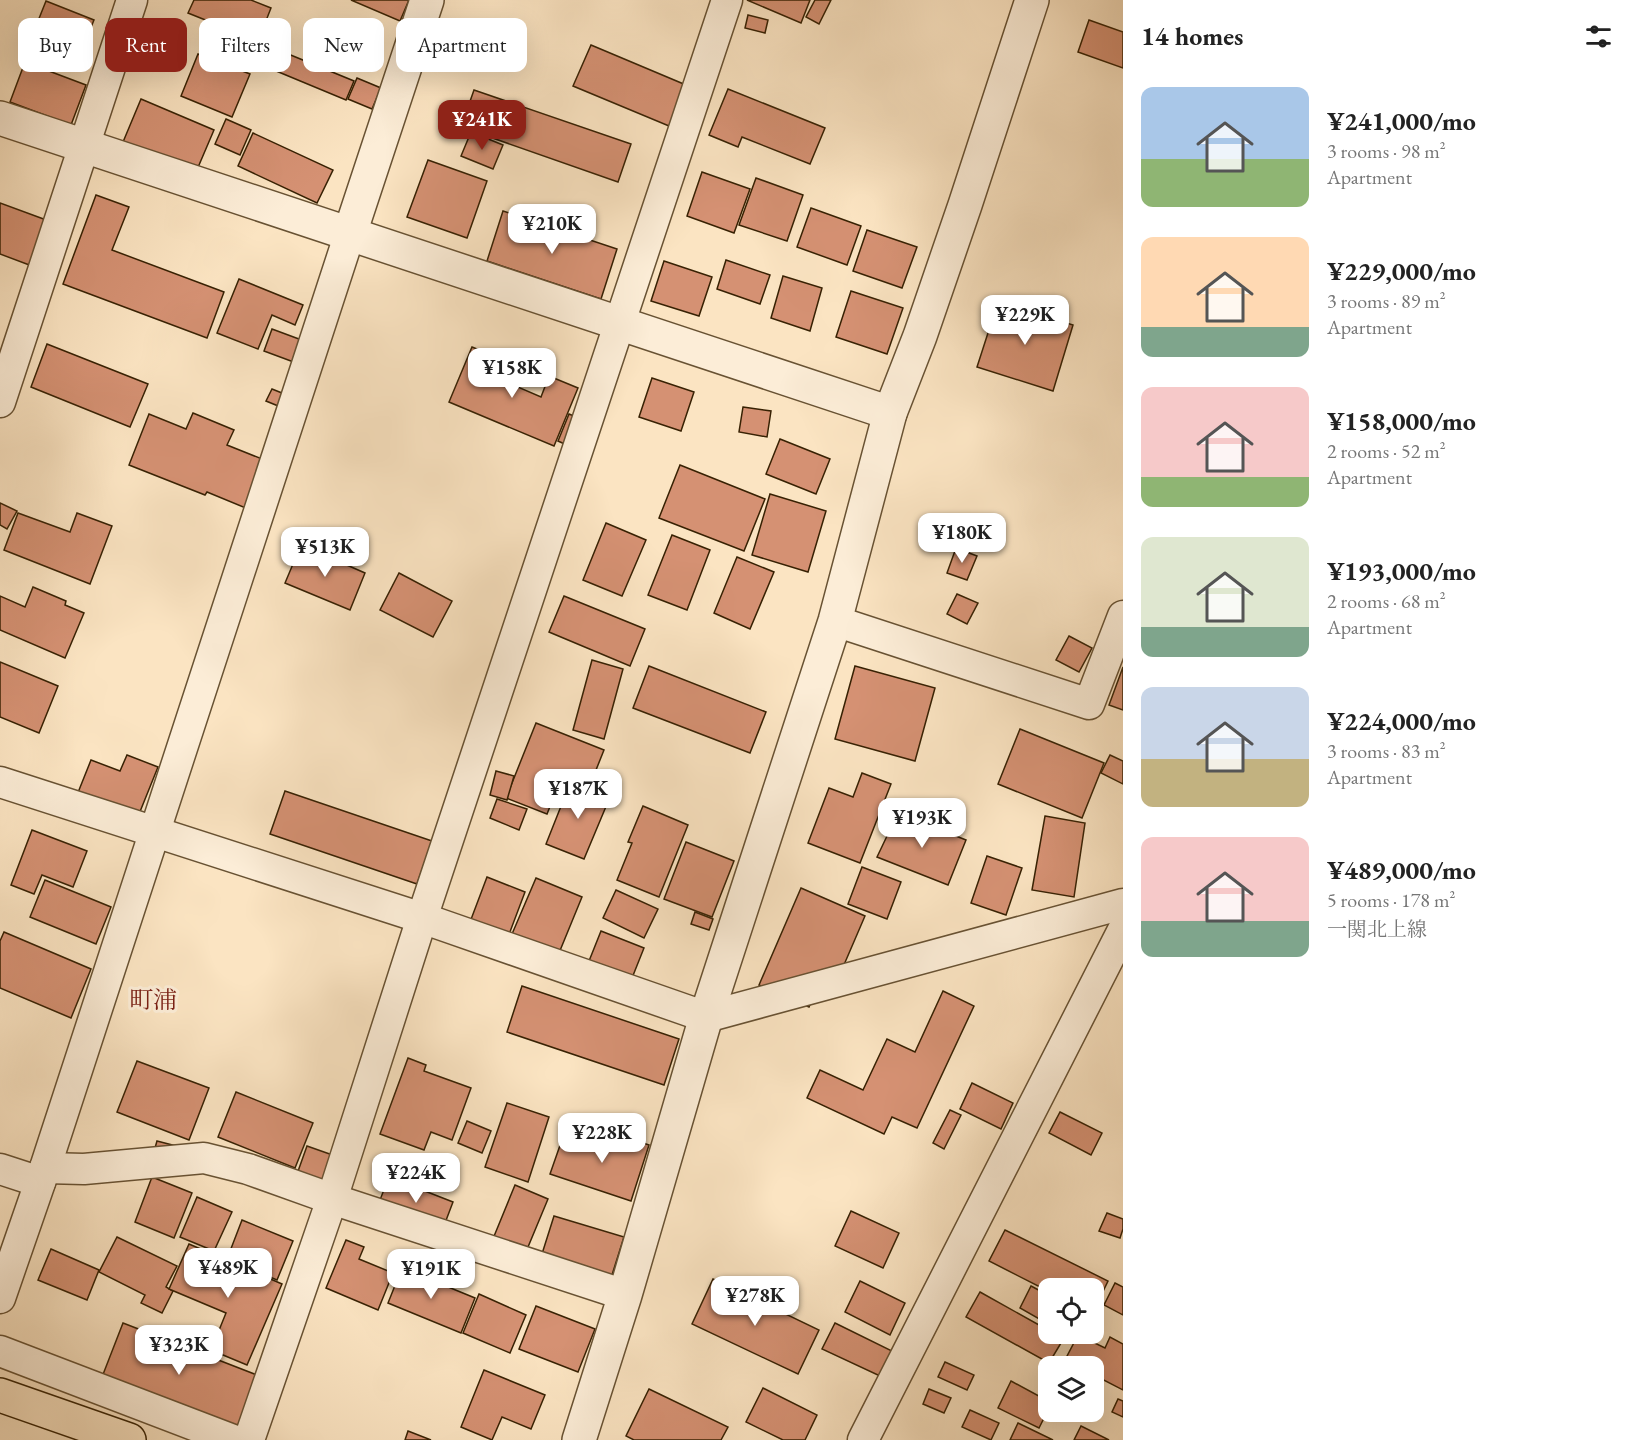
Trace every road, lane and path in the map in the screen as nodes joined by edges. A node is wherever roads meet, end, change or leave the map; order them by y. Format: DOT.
graph roads {
  1 [pos="132,0"];
  2 [pos="427,0"];
  3 [pos="727,0"];
  4 [pos="1032,0"];
  5 [pos="0,118"];
  6 [pos="84,146"];
  7 [pos="350,233"];
  8 [pos="621,322"];
  9 [pos="0,402"];
  10 [pos="890,412"];
  11 [pos="1123,616"];
  12 [pos="835,621"];
  13 [pos="0,782"];
  14 [pos="156,832"];
  15 [pos="1123,904"];
  16 [pos="422,918"];
  17 [pos="1123,930"];
  18 [pos="706,1017"];
  19 [pos="0,1169"];
  20 [pos="43,1175"];
  21 [pos="332,1199"];
  22 [pos="625,1295"];
  23 [pos="0,1298"];
  24 [pos="0,1351"];
  25 [pos="0,1395"];
  26 [pos="129,1440"];
  27 [pos="233,1440"];
  28 [pos="249,1440"];
  29 [pos="579,1440"];
  30 [pos="863,1440"];
  1 -- 6 [label="street"];
  2 -- 7 [label="street"];
  3 -- 8 [label="street"];
  4 -- 10 [label="street"];
  5 -- 6 [label="street"];
  6 -- 7 [label="street"];
  6 -- 9 [label="street"];
  7 -- 8 [label="street"];
  7 -- 14 [label="street"];
  8 -- 10 [label="street"];
  8 -- 16 [label="street"];
  10 -- 12 [label="street"];
  11 -- 12 [label="street"];
  12 -- 18 [label="street"];
  13 -- 14 [label="street"];
  14 -- 16 [label="street"];
  14 -- 20 [label="street"];
  15 -- 18 [label="street"];
  16 -- 18 [label="street"];
  16 -- 21 [label="street"];
  17 -- 30 [label="street"];
  18 -- 22 [label="street"];
  19 -- 20 [label="street"];
  20 -- 21 [label="street"];
  20 -- 23 [label="street"];
  21 -- 22 [label="street"];
  21 -- 28 [label="street"];
  22 -- 29 [label="street"];
  24 -- 27 [label="street"];
  25 -- 26 [label="main road"];
}
